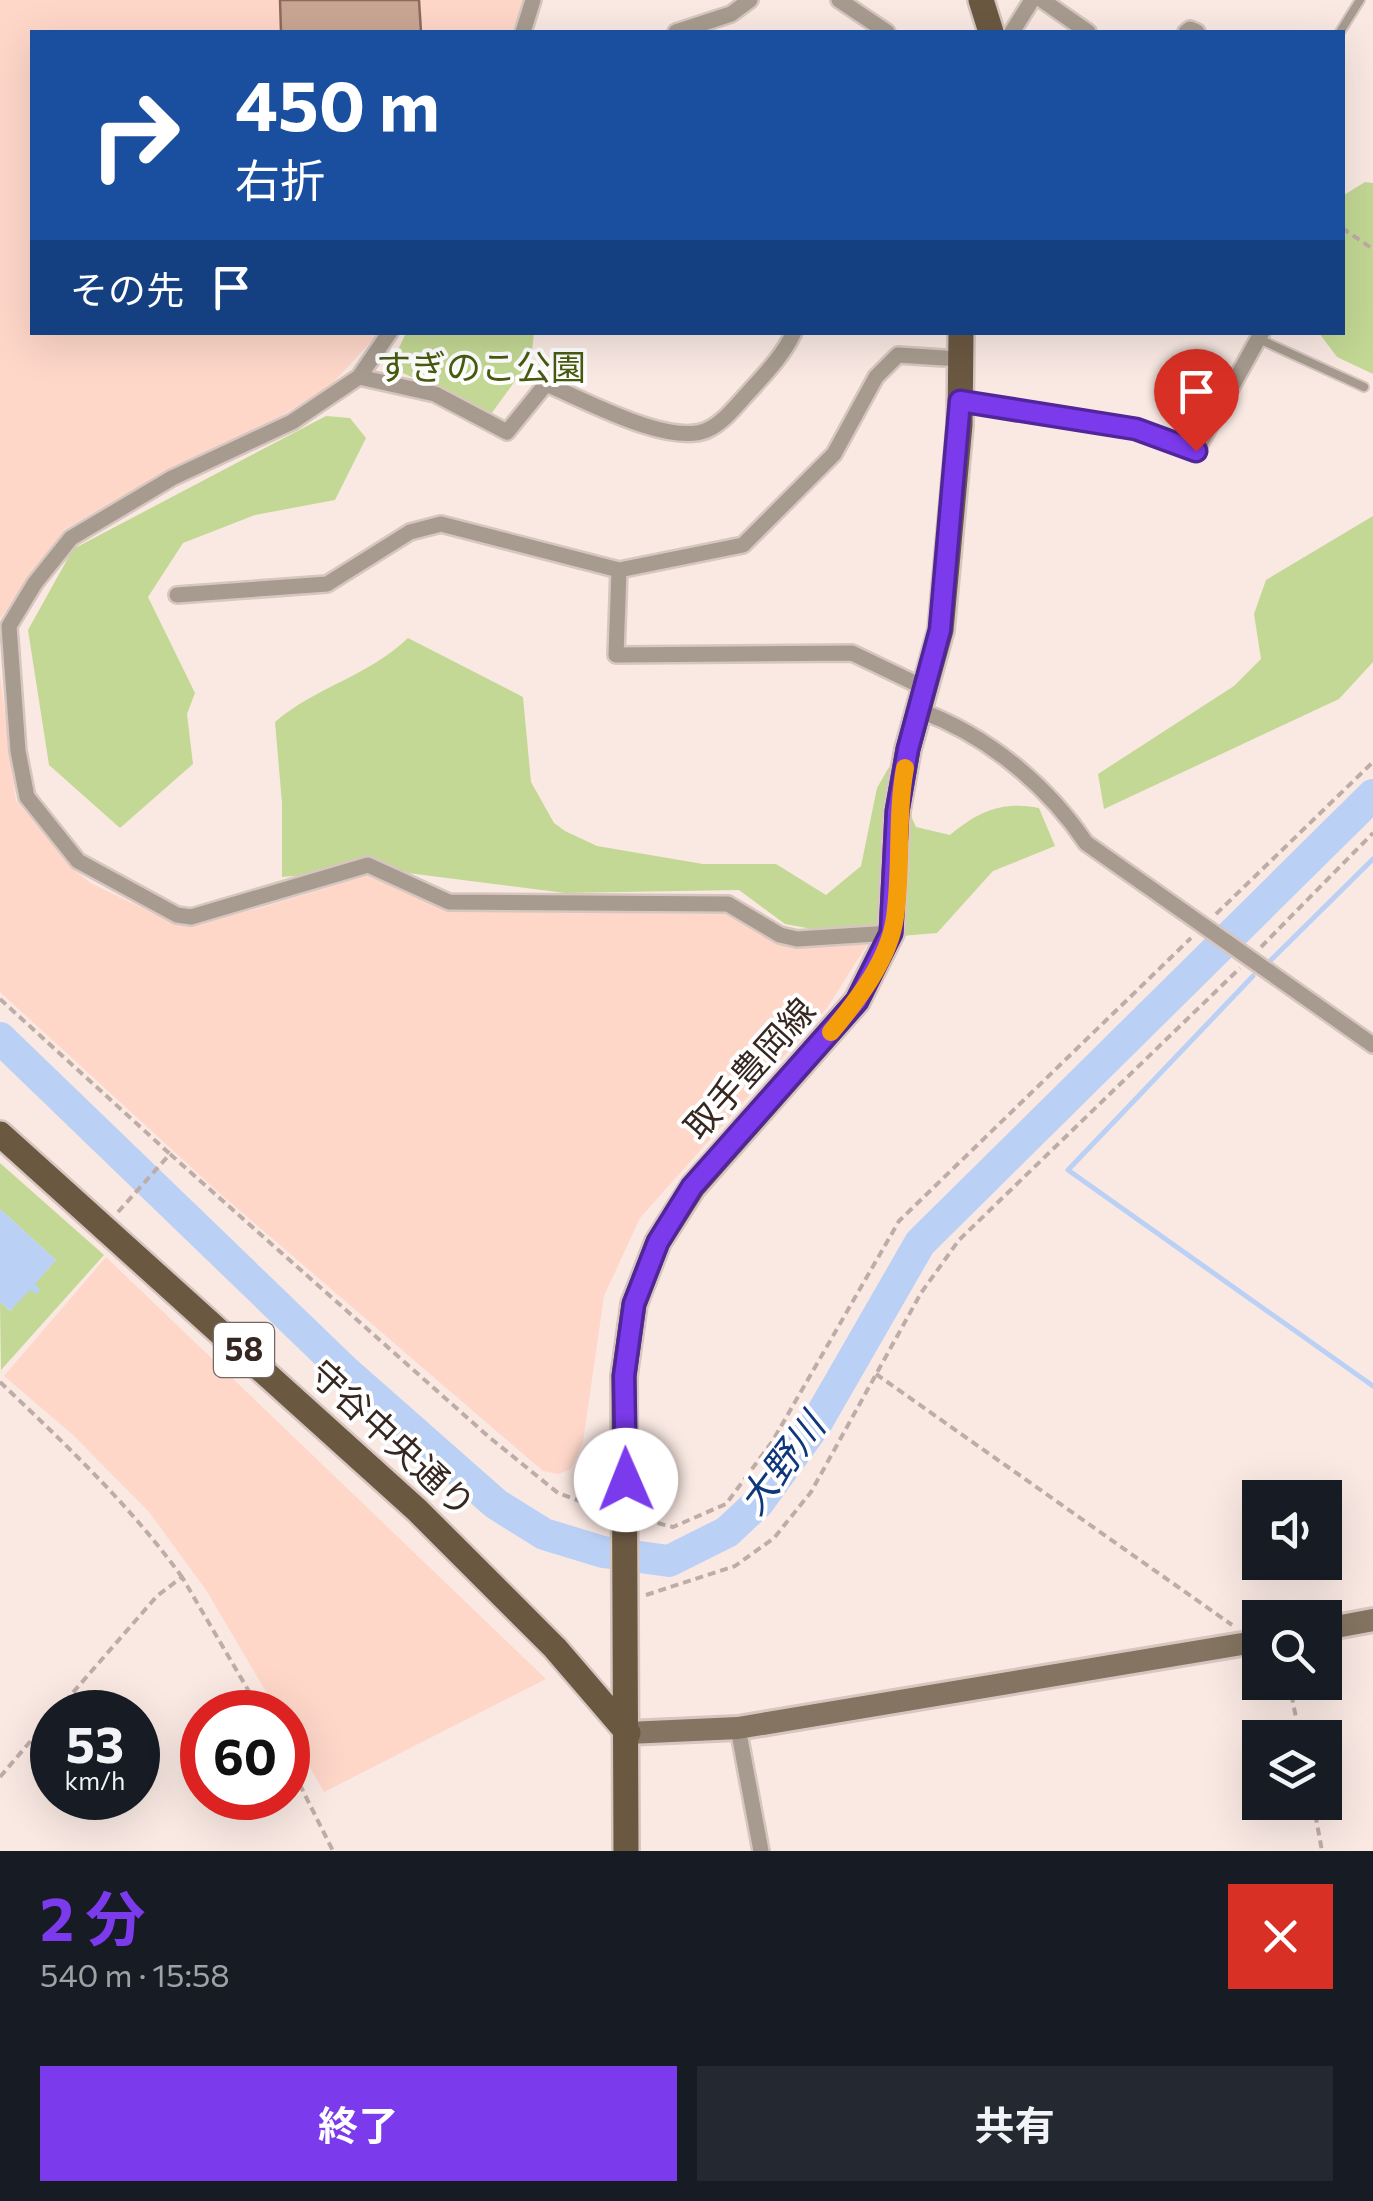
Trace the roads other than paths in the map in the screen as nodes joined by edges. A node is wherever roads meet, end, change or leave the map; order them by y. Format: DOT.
graph roads {
  1 [pos="534,0"];
  2 [pos="750,0"];
  3 [pos="840,0"];
  4 [pos="981,0"];
  5 [pos="1032,0"];
  6 [pos="1042,0"];
  7 [pos="1360,0"];
  8 [pos="524,30"];
  9 [pos="682,30"];
  10 [pos="879,30"];
  11 [pos="989,30"];
  12 [pos="1013,30"];
  13 [pos="1085,30"];
  14 [pos="1341,30"];
  15 [pos="388,335"];
  16 [pos="792,335"];
  17 [pos="961,335"];
  18 [pos="1261,336"];
  19 [pos="960,359"];
  20 [pos="359,377"];
  21 [pos="1364,387"];
  22 [pos="960,401"];
  23 [pos="619,570"];
  24 [pos="177,595"];
  25 [pos="923,699"];
  26 [pos="891,933"];
  27 [pos="1373,1045"];
  28 [pos="0,1134"];
  29 [pos="1373,1620"];
  30 [pos="1342,1626"];
  31 [pos="1242,1643"];
  32 [pos="738,1728"];
  33 [pos="628,1734"];
  34 [pos="626,1851"];
  35 [pos="761,1851"];
  1 -- 8 [label="street"];
  2 -- 9 [label="street"];
  3 -- 10 [label="street"];
  4 -- 11 [label="main road"];
  5 -- 12 [label="street"];
  6 -- 13 [label="street"];
  7 -- 14 [label="lane"];
  15 -- 20 [label="street"];
  16 -- 20 [label="street"];
  17 -- 19 [label="main road, 取手豊岡線"];
  18 -- 21 [label="lane"];
  18 -- 22 [label="street"];
  19 -- 22 [label="main road, 取手豊岡線"];
  19 -- 23 [label="street"];
  20 -- 26 [label="street"];
  22 -- 25 [label="main road, 取手豊岡線"];
  23 -- 24 [label="street"];
  23 -- 25 [label="street"];
  25 -- 26 [label="main road, 取手豊岡線"];
  25 -- 27 [label="street"];
  26 -- 33 [label="main road, 取手豊岡線"];
  28 -- 33 [label="main road, 守谷中央通り / 58"];
  29 -- 30 [label="street"];
  31 -- 32 [label="street"];
  32 -- 33 [label="street"];
  32 -- 35 [label="street"];
  33 -- 34 [label="main road, 取手豊岡線"];
}
